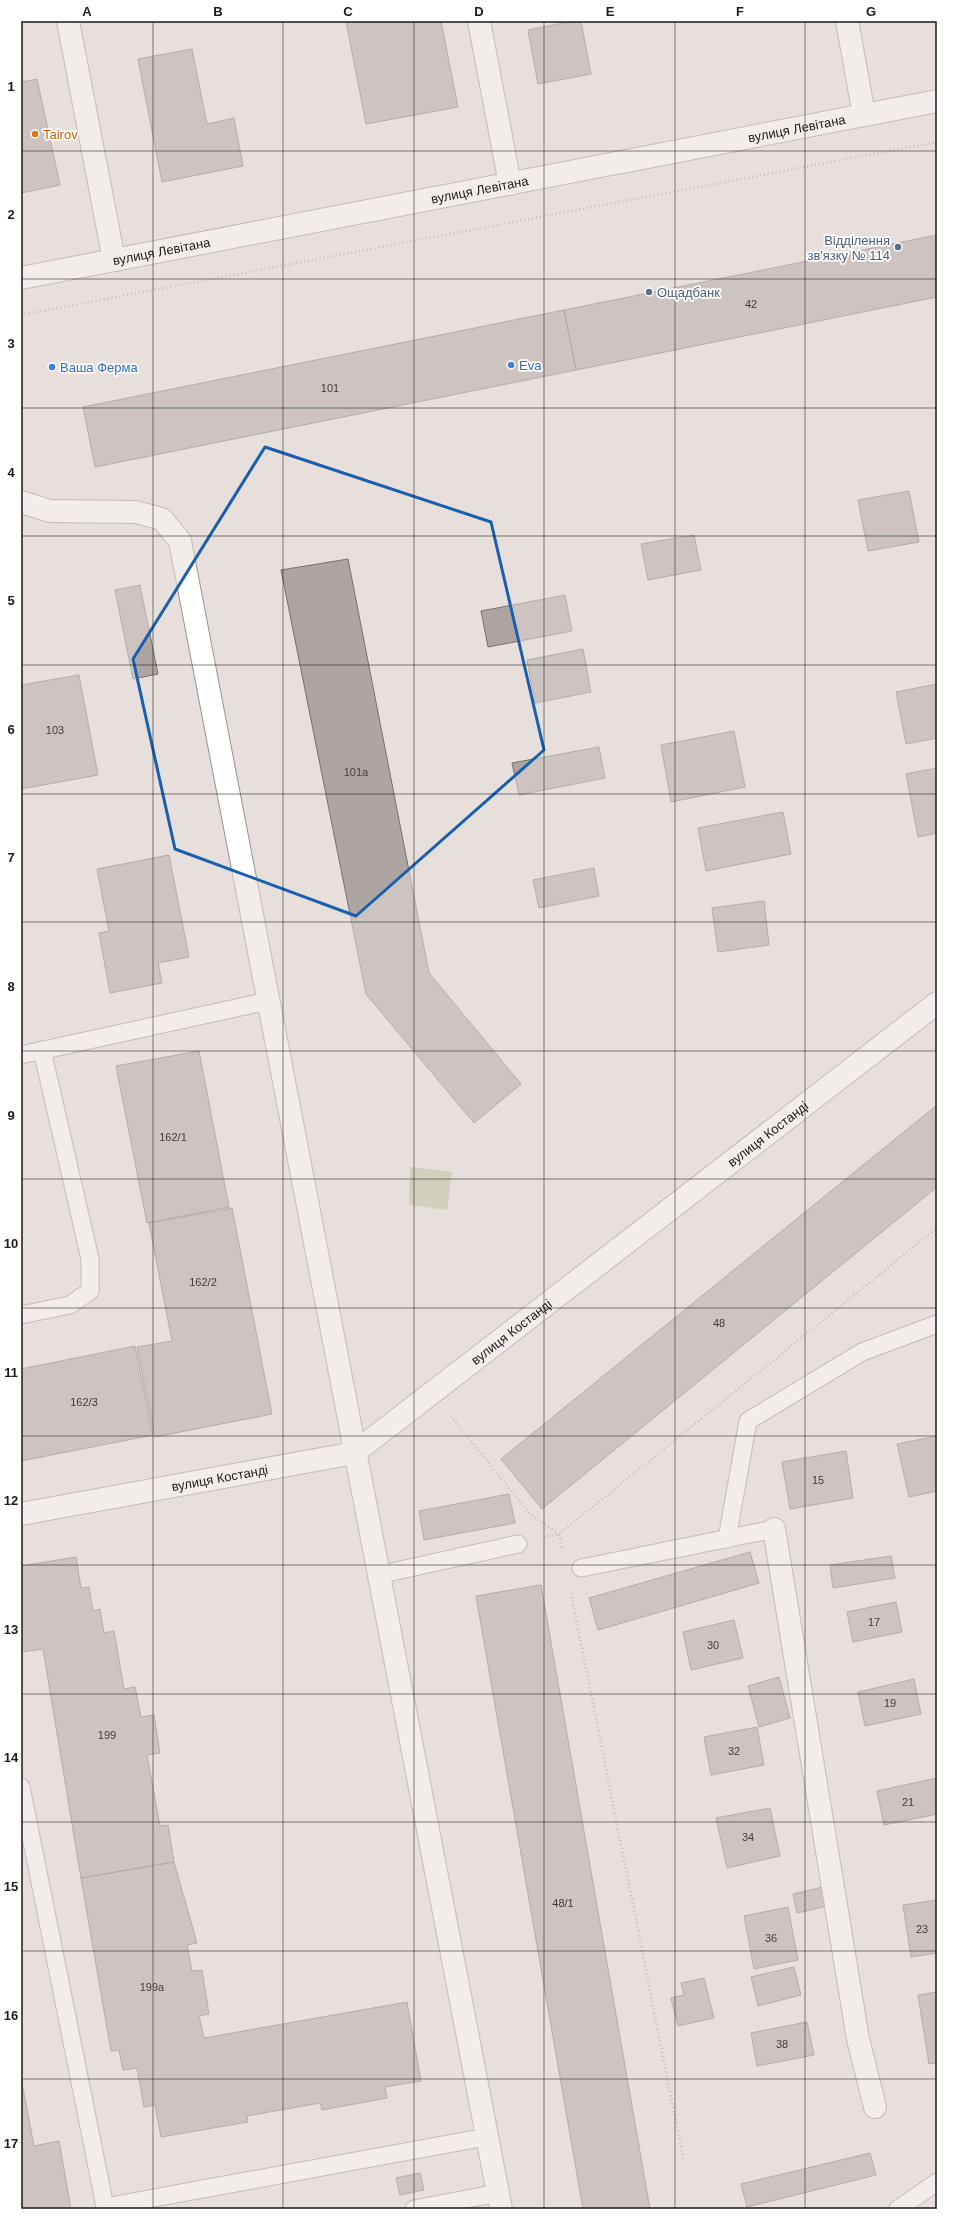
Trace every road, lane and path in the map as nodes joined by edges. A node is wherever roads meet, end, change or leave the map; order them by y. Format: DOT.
graph roads {
  1 [pos="68,21"];
  2 [pos="479,21"];
  3 [pos="847,21"];
  4 [pos="937,101"];
  5 [pos="864,115"];
  6 [pos="937,142"];
  7 [pos="510,184"];
  8 [pos="114,260"];
  9 [pos="21,278"];
  10 [pos="21,315"];
  11 [pos="21,502"];
  12 [pos="268,1001"];
  13 [pos="937,1003"];
  14 [pos="42,1050"];
  15 [pos="21,1055"];
  16 [pos="937,1228"];
  17 [pos="21,1315"];
  18 [pos="937,1324"];
  19 [pos="432,1393"];
  20 [pos="354,1453"];
  21 [pos="21,1514"];
  22 [pos="774,1529"];
  23 [pos="559,1534"];
  24 [pos="727,1539"];
  25 [pos="518,1544"];
  26 [pos="564,1556"];
  27 [pos="581,1568"];
  28 [pos="378,1575"];
  29 [pos="570,1586"];
  30 [pos="21,1788"];
  31 [pos="875,2107"];
  32 [pos="486,2137"];
  33 [pos="684,2162"];
  34 [pos="937,2182"];
  35 [pos="499,2201"];
  36 [pos="417,2209"];
  37 [pos="898,2209"];
  1 -- 8 [label="street"];
  2 -- 7 [label="street"];
  3 -- 5 [label="street"];
  4 -- 5 [label="street, вулиця Левітана"];
  5 -- 7 [label="street, вулиця Левітана"];
  6 -- 10 [label="path"];
  7 -- 8 [label="street, вулиця Левітана"];
  8 -- 9 [label="street, вулиця Левітана"];
  11 -- 12 [label="street"];
  12 -- 14 [label="lane"];
  12 -- 20 [label="street"];
  13 -- 19 [label="street, вулиця Костанді"];
  14 -- 15 [label="lane"];
  14 -- 17 [label="lane"];
  16 -- 23 [label="path"];
  18 -- 24 [label="lane"];
  19 -- 20 [label="street, вулиця Костанді"];
  19 -- 23 [label="path"];
  20 -- 21 [label="street, вулиця Костанді"];
  20 -- 28 [label="street"];
  22 -- 24 [label="lane"];
  22 -- 31 [label="street"];
  23 -- 25 [label="path"];
  23 -- 26 [label="path"];
  24 -- 27 [label="lane"];
  25 -- 28 [label="lane"];
  28 -- 32 [label="street"];
  29 -- 33 [label="path"];
  30 -- 32 [label="lane"];
  32 -- 35 [label="street"];
  34 -- 37 [label="lane"];
  35 -- 36 [label="lane"];
}
